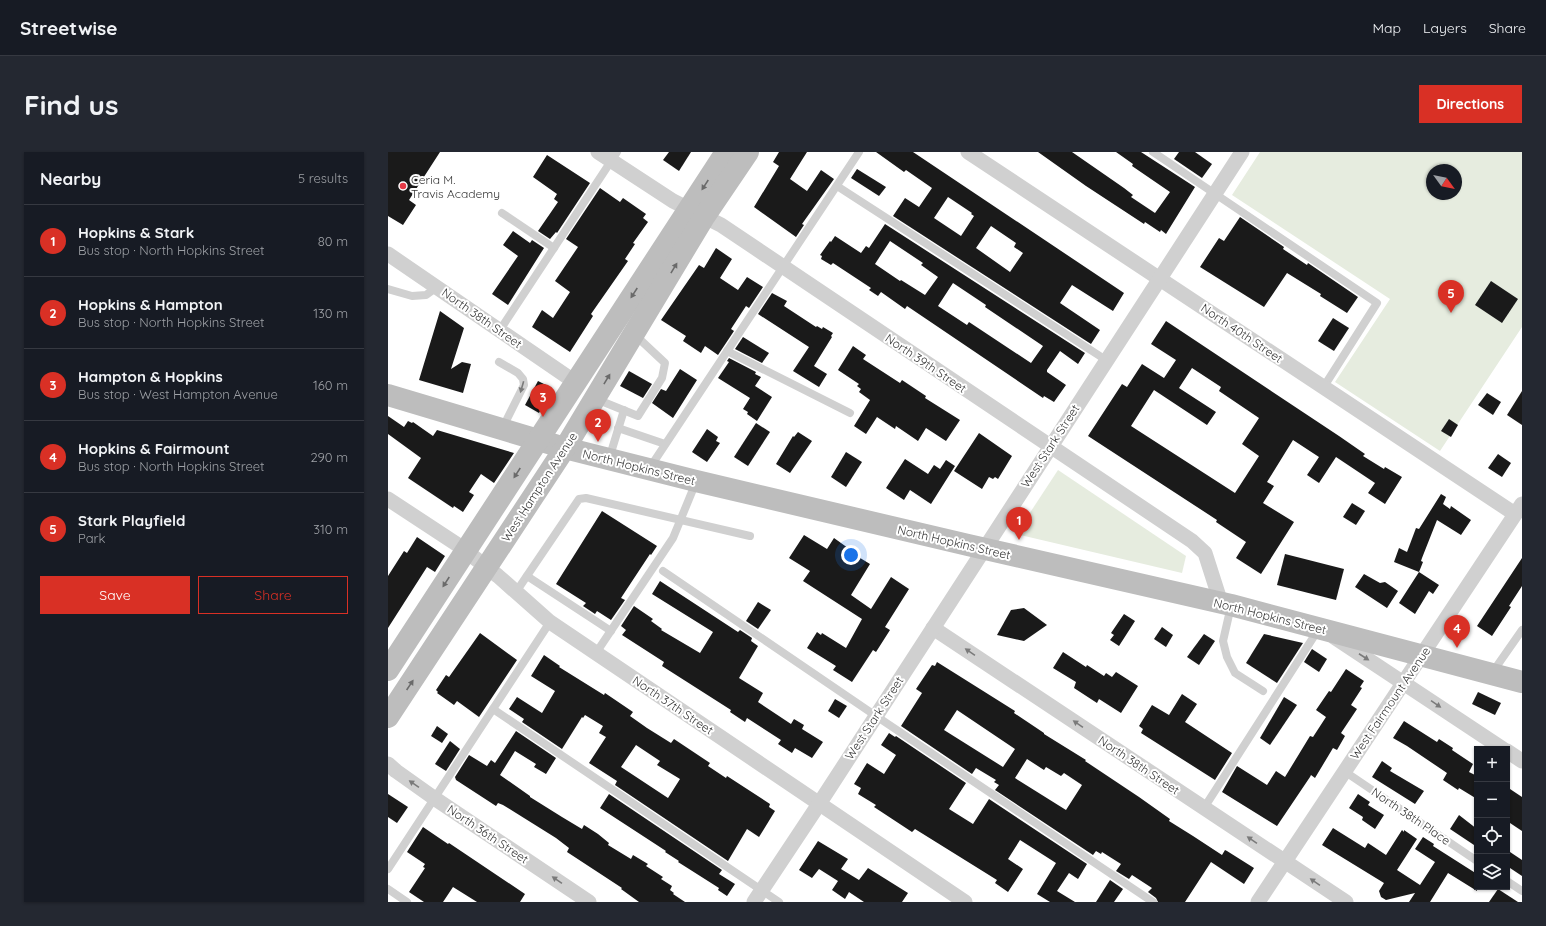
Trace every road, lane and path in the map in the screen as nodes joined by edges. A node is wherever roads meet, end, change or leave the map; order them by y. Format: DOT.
graph roads {
  1 [pos="598,152"];
  2 [pos="726,152"];
  3 [pos="748,152"];
  4 [pos="859,152"];
  5 [pos="968,152"];
  6 [pos="1153,152"];
  7 [pos="1242,152"];
  8 [pos="614,156"];
  9 [pos="837,186"];
  10 [pos="1215,193"];
  11 [pos="502,213"];
  12 [pos="697,213"];
  13 [pos="554,248"];
  14 [pos="388,254"];
  15 [pos="783,266"];
  16 [pos="1159,278"];
  17 [pos="437,287"];
  18 [pos="388,289"];
  19 [pos="500,330"];
  20 [pos="633,334"];
  21 [pos="727,351"];
  22 [pos="1106,360"];
  23 [pos="499,362"];
  24 [pos="575,382"];
  25 [pos="1323,388"];
  26 [pos="388,395"];
  27 [pos="595,398"];
  28 [pos="624,410"];
  29 [pos="850,413"];
  30 [pos="618,428"];
  31 [pos="501,429"];
  32 [pos="538,441"];
  33 [pos="665,444"];
  34 [pos="1050,446"];
  35 [pos="565,448"];
  36 [pos="609,459"];
  37 [pos="648,469"];
  38 [pos="696,481"];
  39 [pos="388,499"];
  40 [pos="1519,509"];
  41 [pos="681,520"];
  42 [pos="750,536"];
  43 [pos="984,549"];
  44 [pos="466,551"];
  45 [pos="487,567"];
  46 [pos="663,571"];
  47 [pos="527,576"];
  48 [pos="516,592"];
  49 [pos="1226,604"];
  50 [pos="550,622"];
  51 [pos="933,628"];
  52 [pos="1320,628"];
  53 [pos="1522,630"];
  54 [pos="610,631"];
  55 [pos="596,653"];
  56 [pos="1421,655"];
  57 [pos="388,670"];
  58 [pos="1491,674"];
  59 [pos="1404,682"];
  60 [pos="1522,682"];
  61 [pos="1263,691"];
  62 [pos="493,709"];
  63 [pos="876,716"];
  64 [pos="388,718"];
  65 [pos="1499,746"];
  66 [pos="1510,753"];
  67 [pos="1522,762"];
  68 [pos="388,764"];
  69 [pos="1344,772"];
  70 [pos="434,798"];
  71 [pos="819,804"];
  72 [pos="1204,808"];
  73 [pos="1474,859"];
  74 [pos="1285,861"];
  75 [pos="388,870"];
  76 [pos="1510,883"];
  77 [pos="388,889"];
  78 [pos="1522,891"];
  79 [pos="758,896"];
  80 [pos="407,902"];
  81 [pos="589,902"];
  82 [pos="780,902"];
  83 [pos="966,902"];
  84 [pos="1153,902"];
  85 [pos="1258,902"];
  86 [pos="1346,902"];
  1 -- 8 [label="street, North 39th Street"];
  2 -- 12 [label="main road, West Hampton Avenue, one-way"];
  3 -- 12 [label="main road, West Hampton Avenue"];
  4 -- 9 [label="lane"];
  5 -- 16 [label="street, North 40th Street"];
  6 -- 10 [label="lane"];
  7 -- 10 [label="street, West Stark Street"];
  8 -- 12 [label="street, North 39th Street"];
  8 -- 13 [label="lane"];
  9 -- 15 [label="lane"];
  9 -- 22 [label="lane"];
  10 -- 16 [label="street, West Stark Street"];
  10 -- 25 [label="lane"];
  11 -- 13 [label="lane"];
  12 -- 15 [label="street, North 39th Street"];
  20 -- 12 [label="main road, West Hampton Avenue, one-way"];
  12 -- 24 [label="main road, West Hampton Avenue, one-way"];
  13 -- 19 [label="lane"];
  14 -- 17 [label="street, North 38th Street"];
  15 -- 21 [label="lane"];
  15 -- 34 [label="street, North 39th Street"];
  16 -- 22 [label="street, West Stark Street"];
  16 -- 25 [label="street, North 40th Street"];
  17 -- 18 [label="lane"];
  17 -- 19 [label="street, North 38th Street"];
  19 -- 24 [label="street, North 38th Street"];
  27 -- 20 [label="main road, West Hampton Avenue, one-way"];
  20 -- 28 [label="lane"];
  21 -- 29 [label="lane"];
  21 -- 33 [label="lane"];
  22 -- 34 [label="street, West Stark Street"];
  23 -- 31 [label="lane, one-way"];
  24 -- 32 [label="main road, West Hampton Avenue"];
  25 -- 40 [label="street, North 40th Street"];
  26 -- 31 [label="main road, North Hopkins Street"];
  27 -- 28 [label="lane"];
  27 -- 35 [label="main road, West Hampton Avenue"];
  28 -- 30 [label="lane"];
  30 -- 33 [label="lane"];
  30 -- 36 [label="lane"];
  31 -- 32 [label="main road, North Hopkins Street"];
  32 -- 35 [label="main road, North Hopkins Street"];
  32 -- 44 [label="main road, West Hampton Avenue, one-way"];
  33 -- 37 [label="lane"];
  34 -- 43 [label="street, West Stark Street"];
  34 -- 49 [label="street, North 39th Street"];
  35 -- 36 [label="main road, North Hopkins Street"];
  35 -- 45 [label="main road, West Hampton Avenue"];
  36 -- 37 [label="main road, North Hopkins Street"];
  37 -- 38 [label="main road, North Hopkins Street"];
  38 -- 41 [label="lane"];
  38 -- 43 [label="main road, North Hopkins Street"];
  39 -- 44 [label="street, North 37th Street"];
  40 -- 56 [label="street, West Fairmount Avenue"];
  41 -- 42 [label="lane"];
  41 -- 47 [label="lane"];
  41 -- 54 [label="lane"];
  43 -- 49 [label="main road, North Hopkins Street"];
  43 -- 51 [label="street, West Stark Street"];
  44 -- 45 [label="street, North 37th Street"];
  44 -- 57 [label="main road, West Hampton Avenue, one-way"];
  45 -- 48 [label="street, North 37th Street"];
  64 -- 45 [label="main road, West Hampton Avenue, one-way"];
  46 -- 63 [label="lane"];
  47 -- 48 [label="lane"];
  47 -- 54 [label="lane"];
  48 -- 50 [label="street, North 37th Street"];
  49 -- 52 [label="main road, North Hopkins Street"];
  49 -- 61 [label="lane"];
  50 -- 55 [label="street, North 37th Street"];
  50 -- 62 [label="lane"];
  51 -- 63 [label="street, West Stark Street"];
  72 -- 51 [label="street, North 38th Street, one-way"];
  52 -- 56 [label="main road, North Hopkins Street"];
  52 -- 59 [label="street, one-way"];
  52 -- 72 [label="lane"];
  53 -- 58 [label="lane"];
  54 -- 55 [label="lane"];
  55 -- 71 [label="street, North 37th Street"];
  56 -- 58 [label="main road, North Hopkins Street"];
  56 -- 59 [label="street, West Fairmount Avenue"];
  58 -- 60 [label="main road, North Hopkins Street"];
  59 -- 65 [label="street, one-way"];
  59 -- 69 [label="street, West Fairmount Avenue"];
  62 -- 70 [label="lane"];
  62 -- 79 [label="lane"];
  63 -- 71 [label="street, West Stark Street"];
  63 -- 84 [label="lane"];
  66 -- 67 [label="street"];
  70 -- 68 [label="street, North 36th Street, one-way"];
  69 -- 73 [label="lane, North 38th Place"];
  69 -- 74 [label="street, West Fairmount Avenue"];
  70 -- 75 [label="lane"];
  81 -- 70 [label="street, North 36th Street, one-way"];
  71 -- 79 [label="street, West Stark Street"];
  71 -- 83 [label="street, North 37th Street"];
  74 -- 72 [label="street, North 38th Street, one-way"];
  74 -- 85 [label="street, West Fairmount Avenue"];
  86 -- 74 [label="street, North 38th Street, one-way"];
  76 -- 78 [label="lane"];
  77 -- 80 [label="lane"];
  79 -- 82 [label="lane"];
}
